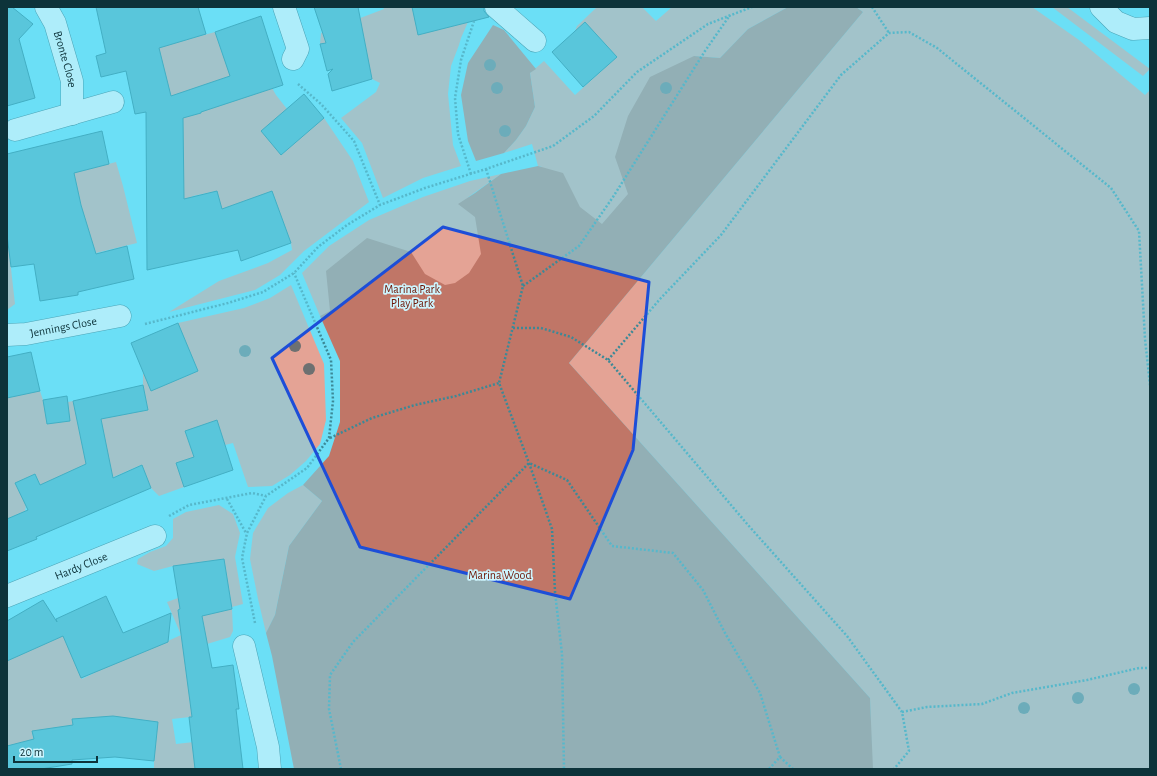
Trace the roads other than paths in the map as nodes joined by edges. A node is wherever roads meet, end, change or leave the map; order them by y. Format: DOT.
graph roads {
  1 [pos="46,7"];
  2 [pos="284,7"];
  3 [pos="496,7"];
  4 [pos="1101,7"];
  5 [pos="1150,28"];
  6 [pos="535,41"];
  7 [pos="293,59"];
  8 [pos="113,102"];
  9 [pos="72,114"];
  10 [pos="15,130"];
  11 [pos="120,316"];
  12 [pos="7,335"];
  13 [pos="161,528"];
  14 [pos="7,596"];
  15 [pos="244,646"];
  16 [pos="270,769"];
  1 -- 9 [label="street, Bronte Close"];
  2 -- 7 [label="street"];
  3 -- 6 [label="street"];
  4 -- 5 [label="street"];
  8 -- 9 [label="street"];
  9 -- 10 [label="street"];
  11 -- 12 [label="street, Jennings Close"];
  13 -- 14 [label="street, Hardy Close"];
  15 -- 16 [label="street"];
}
